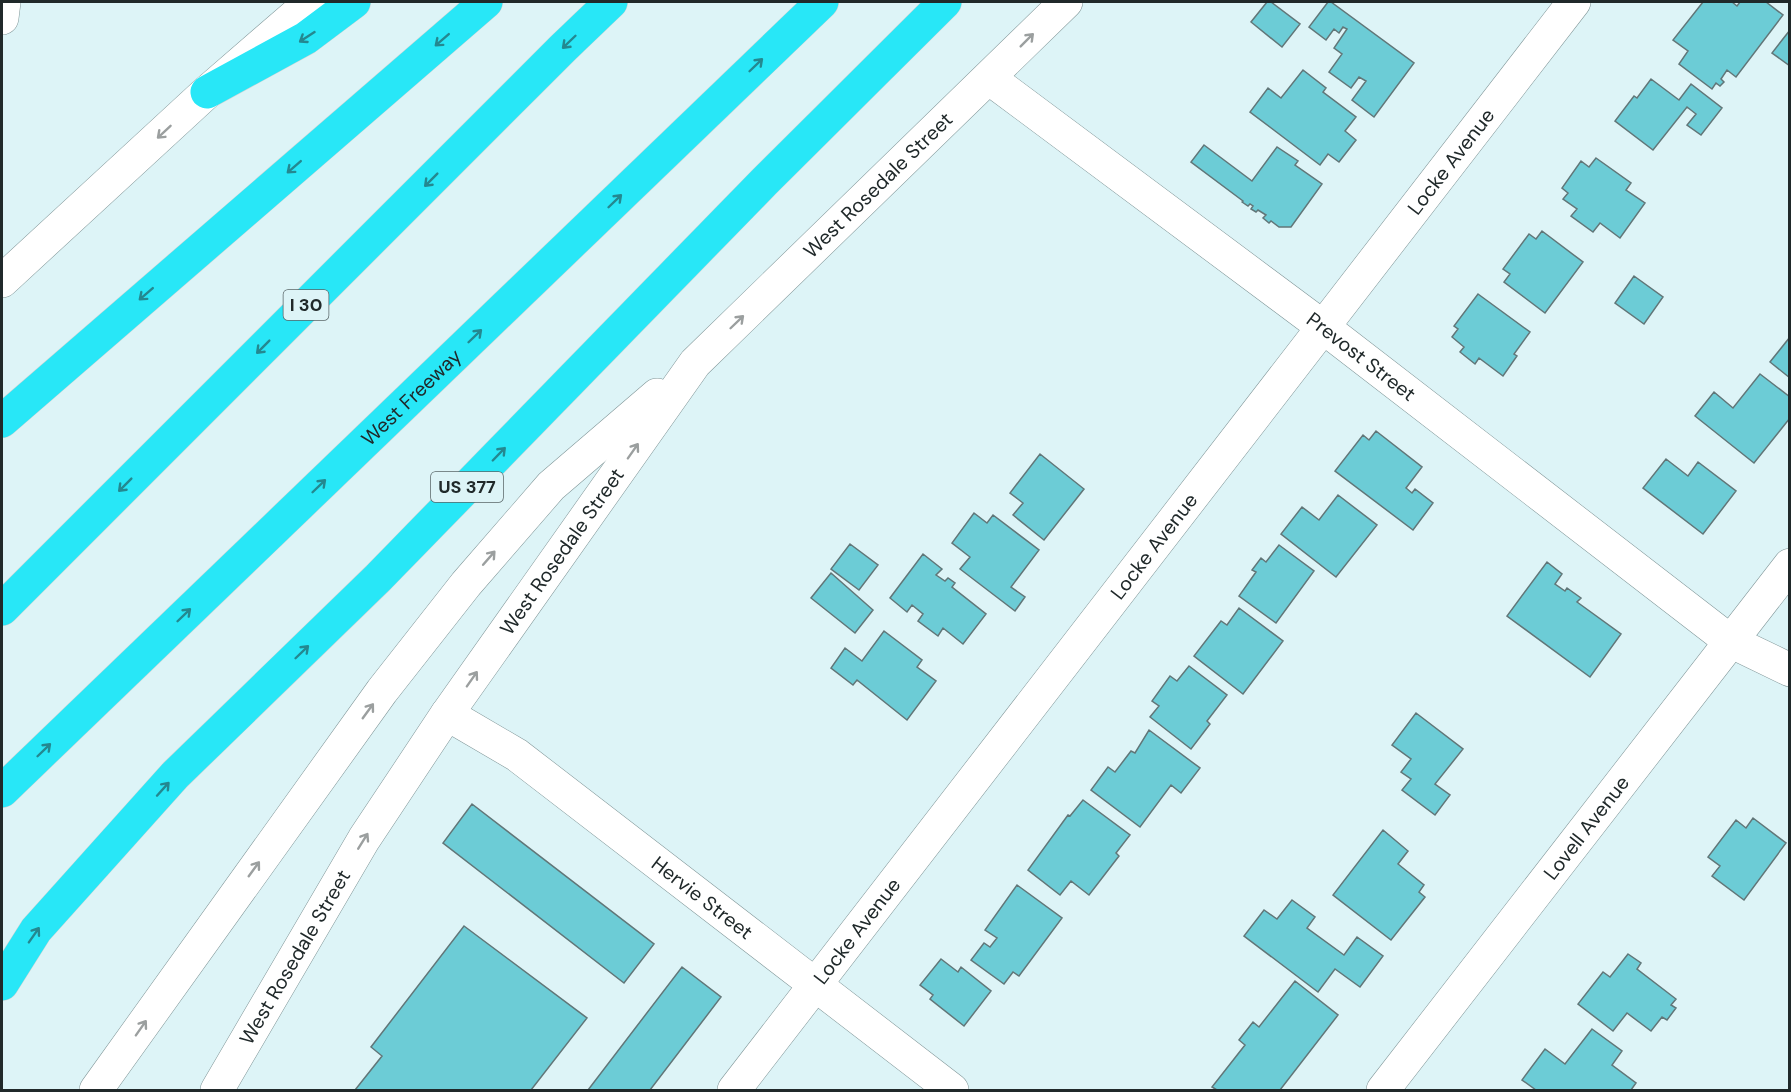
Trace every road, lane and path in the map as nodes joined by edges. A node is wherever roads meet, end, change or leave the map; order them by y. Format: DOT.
graph roads {
  1 [pos="4,2"];
  2 [pos="311,2"];
  3 [pos="354,2"];
  4 [pos="486,2"];
  5 [pos="611,2"];
  6 [pos="822,2"];
  7 [pos="945,2"];
  8 [pos="1066,2"];
  9 [pos="1574,2"];
  10 [pos="2,18"];
  11 [pos="989,78"];
  12 [pos="207,92"];
  13 [pos="2,281"];
  14 [pos="1323,327"];
  15 [pos="695,363"];
  16 [pos="2,421"];
  17 [pos="1790,565"];
  18 [pos="2,609"];
  19 [pos="1730,641"];
  20 [pos="1790,670"];
  21 [pos="447,714"];
  22 [pos="2,791"];
  23 [pos="2,984"];
  24 [pos="815,985"];
  25 [pos="101,1083"];
  26 [pos="217,1090"];
  27 [pos="734,1090"];
  28 [pos="952,1090"];
  29 [pos="1383,1090"];
  1 -- 10 [label="street"];
  2 -- 12 [label="street"];
  3 -- 12 [label="highway, one-way"];
  4 -- 16 [label="highway, one-way"];
  5 -- 18 [label="highway, I 30, one-way"];
  22 -- 6 [label="highway, West Freeway, one-way"];
  23 -- 7 [label="highway, US 377, one-way"];
  11 -- 8 [label="street, one-way"];
  9 -- 14 [label="street, Locke Avenue"];
  11 -- 14 [label="street, Prevost Street"];
  15 -- 11 [label="street, West Rosedale Street, one-way"];
  12 -- 13 [label="street, one-way"];
  14 -- 19 [label="street, Prevost Street"];
  14 -- 24 [label="street, Locke Avenue"];
  21 -- 15 [label="street, West Rosedale Street, one-way"];
  25 -- 15 [label="street, one-way"];
  17 -- 19 [label="street, Lovell Avenue"];
  19 -- 20 [label="street, Prevost Street"];
  19 -- 29 [label="street, Lovell Avenue"];
  21 -- 24 [label="street, Hervie Street"];
  26 -- 21 [label="street, West Rosedale Street, one-way"];
  24 -- 27 [label="street, Locke Avenue"];
  24 -- 28 [label="street, Hervie Street"];
}
